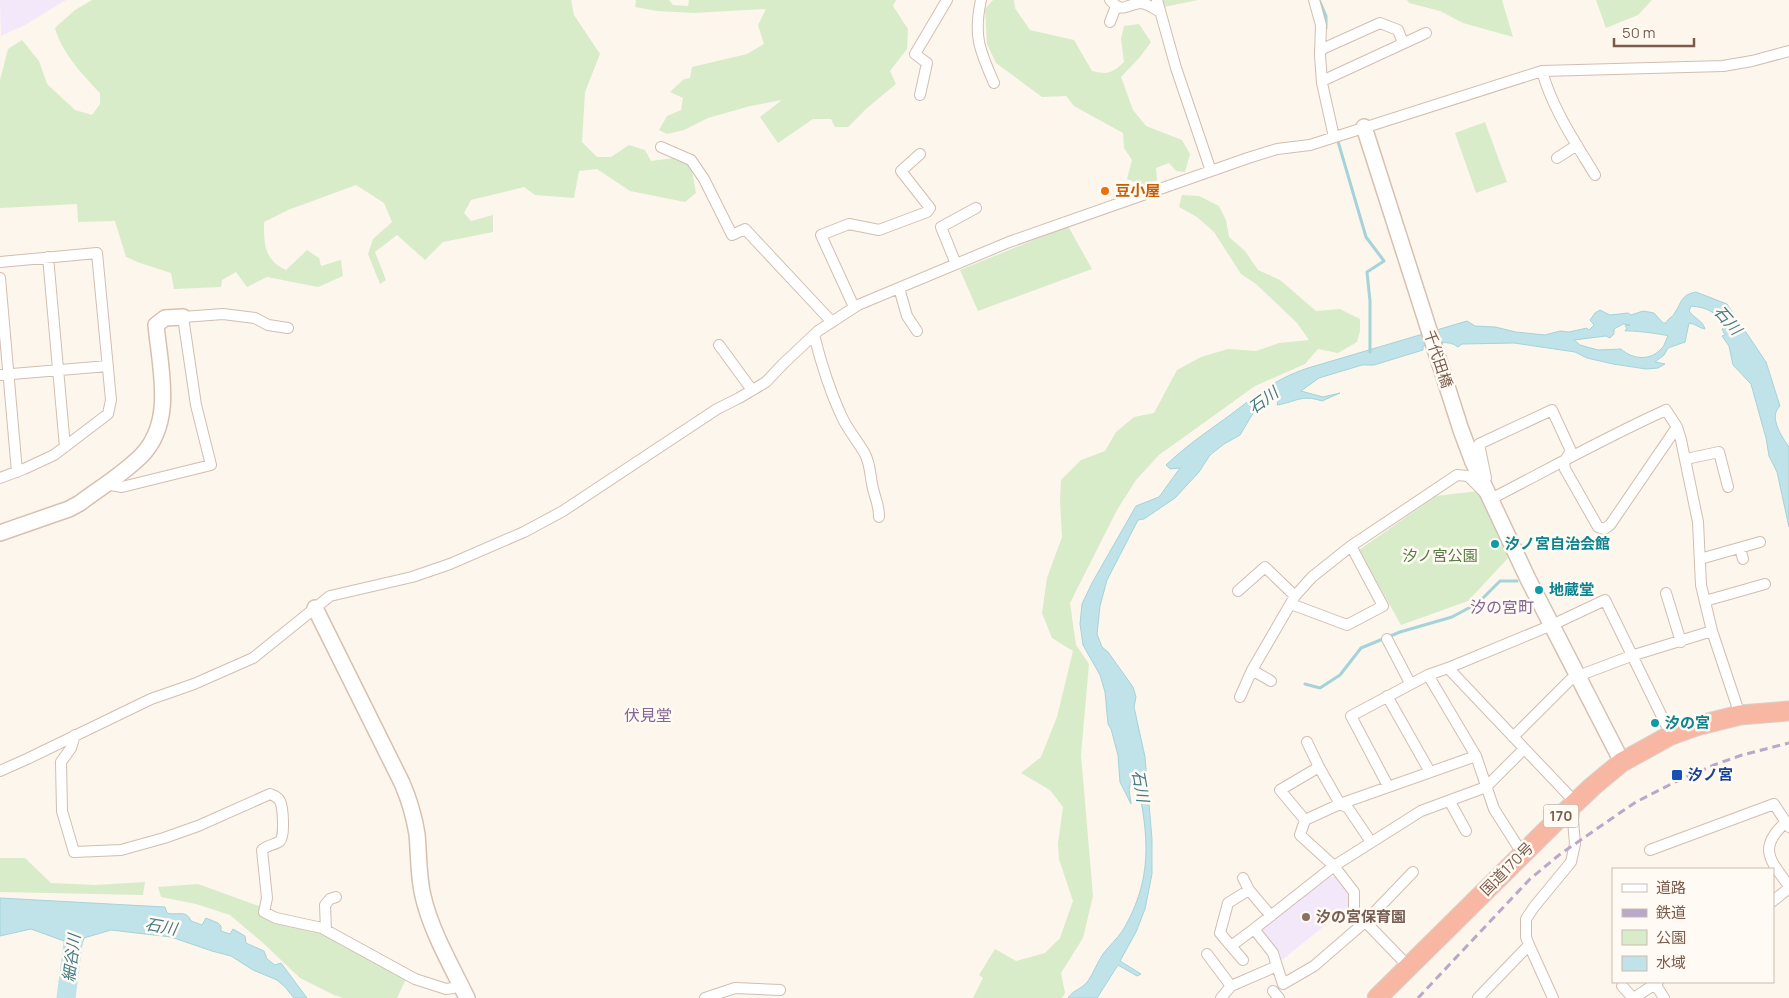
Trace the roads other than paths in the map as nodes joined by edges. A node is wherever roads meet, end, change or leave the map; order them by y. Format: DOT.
graph roads {
  1 [pos="947,0"];
  2 [pos="981,0"];
  3 [pos="1110,0"];
  4 [pos="1157,0"];
  5 [pos="1314,0"];
  6 [pos="1118,8"];
  7 [pos="1159,11"];
  8 [pos="1110,22"];
  9 [pos="1426,33"];
  10 [pos="1404,43"];
  11 [pos="1320,50"];
  12 [pos="1789,51"];
  13 [pos="1542,70"];
  14 [pos="1322,81"];
  15 [pos="994,84"];
  16 [pos="920,95"];
  17 [pos="1364,127"];
  18 [pos="1334,137"];
  19 [pos="1577,145"];
  20 [pos="661,148"];
  21 [pos="920,154"];
  22 [pos="1557,158"];
  23 [pos="1211,171"];
  24 [pos="1595,175"];
  25 [pos="976,208"];
  26 [pos="48,258"];
  27 [pos="0,262"];
  28 [pos="956,264"];
  29 [pos="0,278"];
  30 [pos="898,288"];
  31 [pos="854,307"];
  32 [pos="183,317"];
  33 [pos="832,322"];
  34 [pos="288,328"];
  35 [pos="916,330"];
  36 [pos="814,335"];
  37 [pos="719,344"];
  38 [pos="108,366"];
  39 [pos="58,370"];
  40 [pos="4,375"];
  41 [pos="752,390"];
  42 [pos="1677,427"];
  43 [pos="65,446"];
  44 [pos="1686,459"];
  45 [pos="1564,462"];
  46 [pos="17,472"];
  47 [pos="0,478"];
  48 [pos="1723,481"];
  49 [pos="104,484"];
  50 [pos="1488,494"];
  51 [pos="879,517"];
  52 [pos="0,533"];
  53 [pos="1760,542"];
  54 [pos="1352,546"];
  55 [pos="1740,548"];
  56 [pos="1700,559"];
  57 [pos="1743,559"];
  58 [pos="1765,584"];
  59 [pos="1744,590"];
  60 [pos="1238,591"];
  61 [pos="1666,593"];
  62 [pos="1293,600"];
  63 [pos="1705,601"];
  64 [pos="1746,601"];
  65 [pos="315,608"];
  66 [pos="1552,625"];
  67 [pos="1712,631"];
  68 [pos="1387,639"];
  69 [pos="1681,642"];
  70 [pos="1631,656"];
  71 [pos="1448,668"];
  72 [pos="1252,670"];
  73 [pos="1428,675"];
  74 [pos="1578,676"];
  75 [pos="1271,681"];
  76 [pos="1410,683"];
  77 [pos="1240,696"];
  78 [pos="1387,696"];
  79 [pos="1789,711"];
  80 [pos="1740,716"];
  81 [pos="75,735"];
  82 [pos="1671,735"];
  83 [pos="1513,737"];
  84 [pos="1307,742"];
  85 [pos="1524,749"];
  86 [pos="1476,756"];
  87 [pos="1622,762"];
  88 [pos="1319,767"];
  89 [pos="0,771"];
  90 [pos="1430,772"];
  91 [pos="1388,786"];
  92 [pos="1486,787"];
  93 [pos="1450,802"];
  94 [pos="1575,802"];
  95 [pos="1340,804"];
  96 [pos="1305,820"];
  97 [pos="1787,825"];
  98 [pos="1466,832"];
  99 [pos="1371,842"];
  100 [pos="1650,850"];
  101 [pos="1522,854"];
  102 [pos="1334,866"];
  103 [pos="1413,872"];
  104 [pos="1243,878"];
  105 [pos="1789,887"];
  106 [pos="1249,890"];
  107 [pos="336,897"];
  108 [pos="1774,900"];
  109 [pos="1271,916"];
  110 [pos="1365,922"];
  111 [pos="1254,929"];
  112 [pos="326,930"];
  113 [pos="1529,945"];
  114 [pos="1231,946"];
  115 [pos="1207,954"];
  116 [pos="1243,960"];
  117 [pos="1277,966"];
  118 [pos="1409,967"];
  119 [pos="1656,983"];
  120 [pos="1231,986"];
  121 [pos="1622,986"];
  122 [pos="780,990"];
  123 [pos="464,991"];
  124 [pos="705,998"];
  125 [pos="1221,998"];
  126 [pos="1377,998"];
  127 [pos="1478,998"];
  128 [pos="1553,998"];
  129 [pos="1634,998"];
  130 [pos="1664,998"];
  1 -- 16 [label="street"];
  2 -- 15 [label="street"];
  3 -- 6 [label="street"];
  4 -- 7 [label="street"];
  5 -- 11 [label="street"];
  6 -- 7 [label="street"];
  6 -- 8 [label="street"];
  7 -- 23 [label="street"];
  9 -- 10 [label="street"];
  10 -- 11 [label="street"];
  10 -- 14 [label="street"];
  11 -- 14 [label="street"];
  12 -- 13 [label="street"];
  13 -- 17 [label="street"];
  13 -- 19 [label="street"];
  14 -- 18 [label="street"];
  17 -- 18 [label="street"];
  17 -- 50 [label="street, 千代田橋"];
  18 -- 23 [label="street"];
  19 -- 22 [label="street"];
  19 -- 24 [label="street"];
  20 -- 33 [label="street"];
  21 -- 31 [label="street"];
  23 -- 28 [label="street"];
  25 -- 28 [label="street"];
  26 -- 27 [label="street"];
  26 -- 38 [label="street"];
  26 -- 39 [label="street"];
  28 -- 30 [label="street"];
  29 -- 40 [label="street"];
  30 -- 31 [label="street"];
  30 -- 35 [label="street"];
  31 -- 33 [label="street"];
  32 -- 34 [label="street"];
  32 -- 49 [label="street"];
  32 -- 49 [label="street"];
  33 -- 36 [label="street"];
  36 -- 41 [label="street"];
  36 -- 51 [label="street"];
  37 -- 41 [label="street"];
  38 -- 39 [label="street"];
  38 -- 43 [label="street"];
  39 -- 40 [label="street"];
  39 -- 43 [label="street"];
  40 -- 46 [label="street"];
  41 -- 65 [label="street"];
  42 -- 44 [label="street"];
  42 -- 45 [label="street"];
  42 -- 45 [label="street"];
  43 -- 46 [label="street"];
  44 -- 48 [label="street"];
  44 -- 56 [label="street"];
  45 -- 50 [label="street"];
  45 -- 50 [label="street"];
  46 -- 47 [label="street"];
  49 -- 52 [label="street"];
  50 -- 54 [label="street"];
  50 -- 66 [label="street, 千代田橋"];
  53 -- 55 [label="street"];
  54 -- 62 [label="street"];
  54 -- 62 [label="street"];
  55 -- 56 [label="street"];
  55 -- 57 [label="street"];
  56 -- 63 [label="street"];
  58 -- 59 [label="street"];
  59 -- 63 [label="street"];
  59 -- 64 [label="street"];
  60 -- 62 [label="street"];
  61 -- 69 [label="street"];
  62 -- 72 [label="street"];
  63 -- 67 [label="street"];
  65 -- 81 [label="street"];
  65 -- 123 [label="street"];
  66 -- 70 [label="street"];
  66 -- 71 [label="street"];
  66 -- 74 [label="street, 千代田橋"];
  67 -- 69 [label="street"];
  67 -- 80 [label="street"];
  68 -- 76 [label="street"];
  69 -- 70 [label="street"];
  70 -- 74 [label="street"];
  70 -- 82 [label="street"];
  71 -- 73 [label="street"];
  71 -- 83 [label="street"];
  72 -- 75 [label="street"];
  72 -- 77 [label="street"];
  73 -- 76 [label="street"];
  73 -- 86 [label="street"];
  74 -- 83 [label="street"];
  74 -- 87 [label="street, 千代田橋"];
  76 -- 78 [label="street"];
  78 -- 90 [label="street"];
  78 -- 91 [label="street"];
  79 -- 80 [label="highway, 国道170号 / 170"];
  80 -- 82 [label="highway, 国道170号 / 170"];
  81 -- 89 [label="street"];
  81 -- 112 [label="street"];
  82 -- 87 [label="highway, 国道170号 / 170"];
  83 -- 85 [label="street"];
  84 -- 88 [label="street"];
  85 -- 92 [label="street"];
  85 -- 94 [label="street"];
  86 -- 90 [label="street"];
  86 -- 92 [label="street"];
  87 -- 94 [label="highway, 国道170号 / 170"];
  88 -- 95 [label="street"];
  88 -- 96 [label="street"];
  90 -- 91 [label="street"];
  91 -- 95 [label="street"];
  92 -- 93 [label="street"];
  92 -- 101 [label="street"];
  93 -- 98 [label="street"];
  93 -- 99 [label="street"];
  94 -- 101 [label="highway, 国道170号 / 170"];
  94 -- 113 [label="street"];
  95 -- 96 [label="street"];
  95 -- 99 [label="street"];
  96 -- 102 [label="street"];
  97 -- 100 [label="street"];
  97 -- 105 [label="street"];
  99 -- 102 [label="street"];
  101 -- 118 [label="highway, 国道170号 / 170"];
  102 -- 109 [label="street"];
  102 -- 110 [label="street"];
  103 -- 110 [label="street"];
  104 -- 106 [label="street"];
  105 -- 108 [label="street"];
  106 -- 109 [label="street"];
  106 -- 114 [label="street"];
  107 -- 112 [label="street"];
  109 -- 111 [label="street"];
  110 -- 117 [label="street"];
  110 -- 118 [label="street"];
  111 -- 114 [label="street"];
  111 -- 117 [label="street"];
  112 -- 123 [label="street"];
  113 -- 127 [label="street"];
  113 -- 128 [label="street"];
  114 -- 116 [label="street"];
  115 -- 120 [label="street"];
  117 -- 120 [label="street"];
  118 -- 126 [label="highway, 国道170号 / 170"];
  119 -- 129 [label="street"];
  119 -- 130 [label="street"];
  120 -- 125 [label="street"];
  121 -- 129 [label="street"];
  122 -- 124 [label="street"];
}
